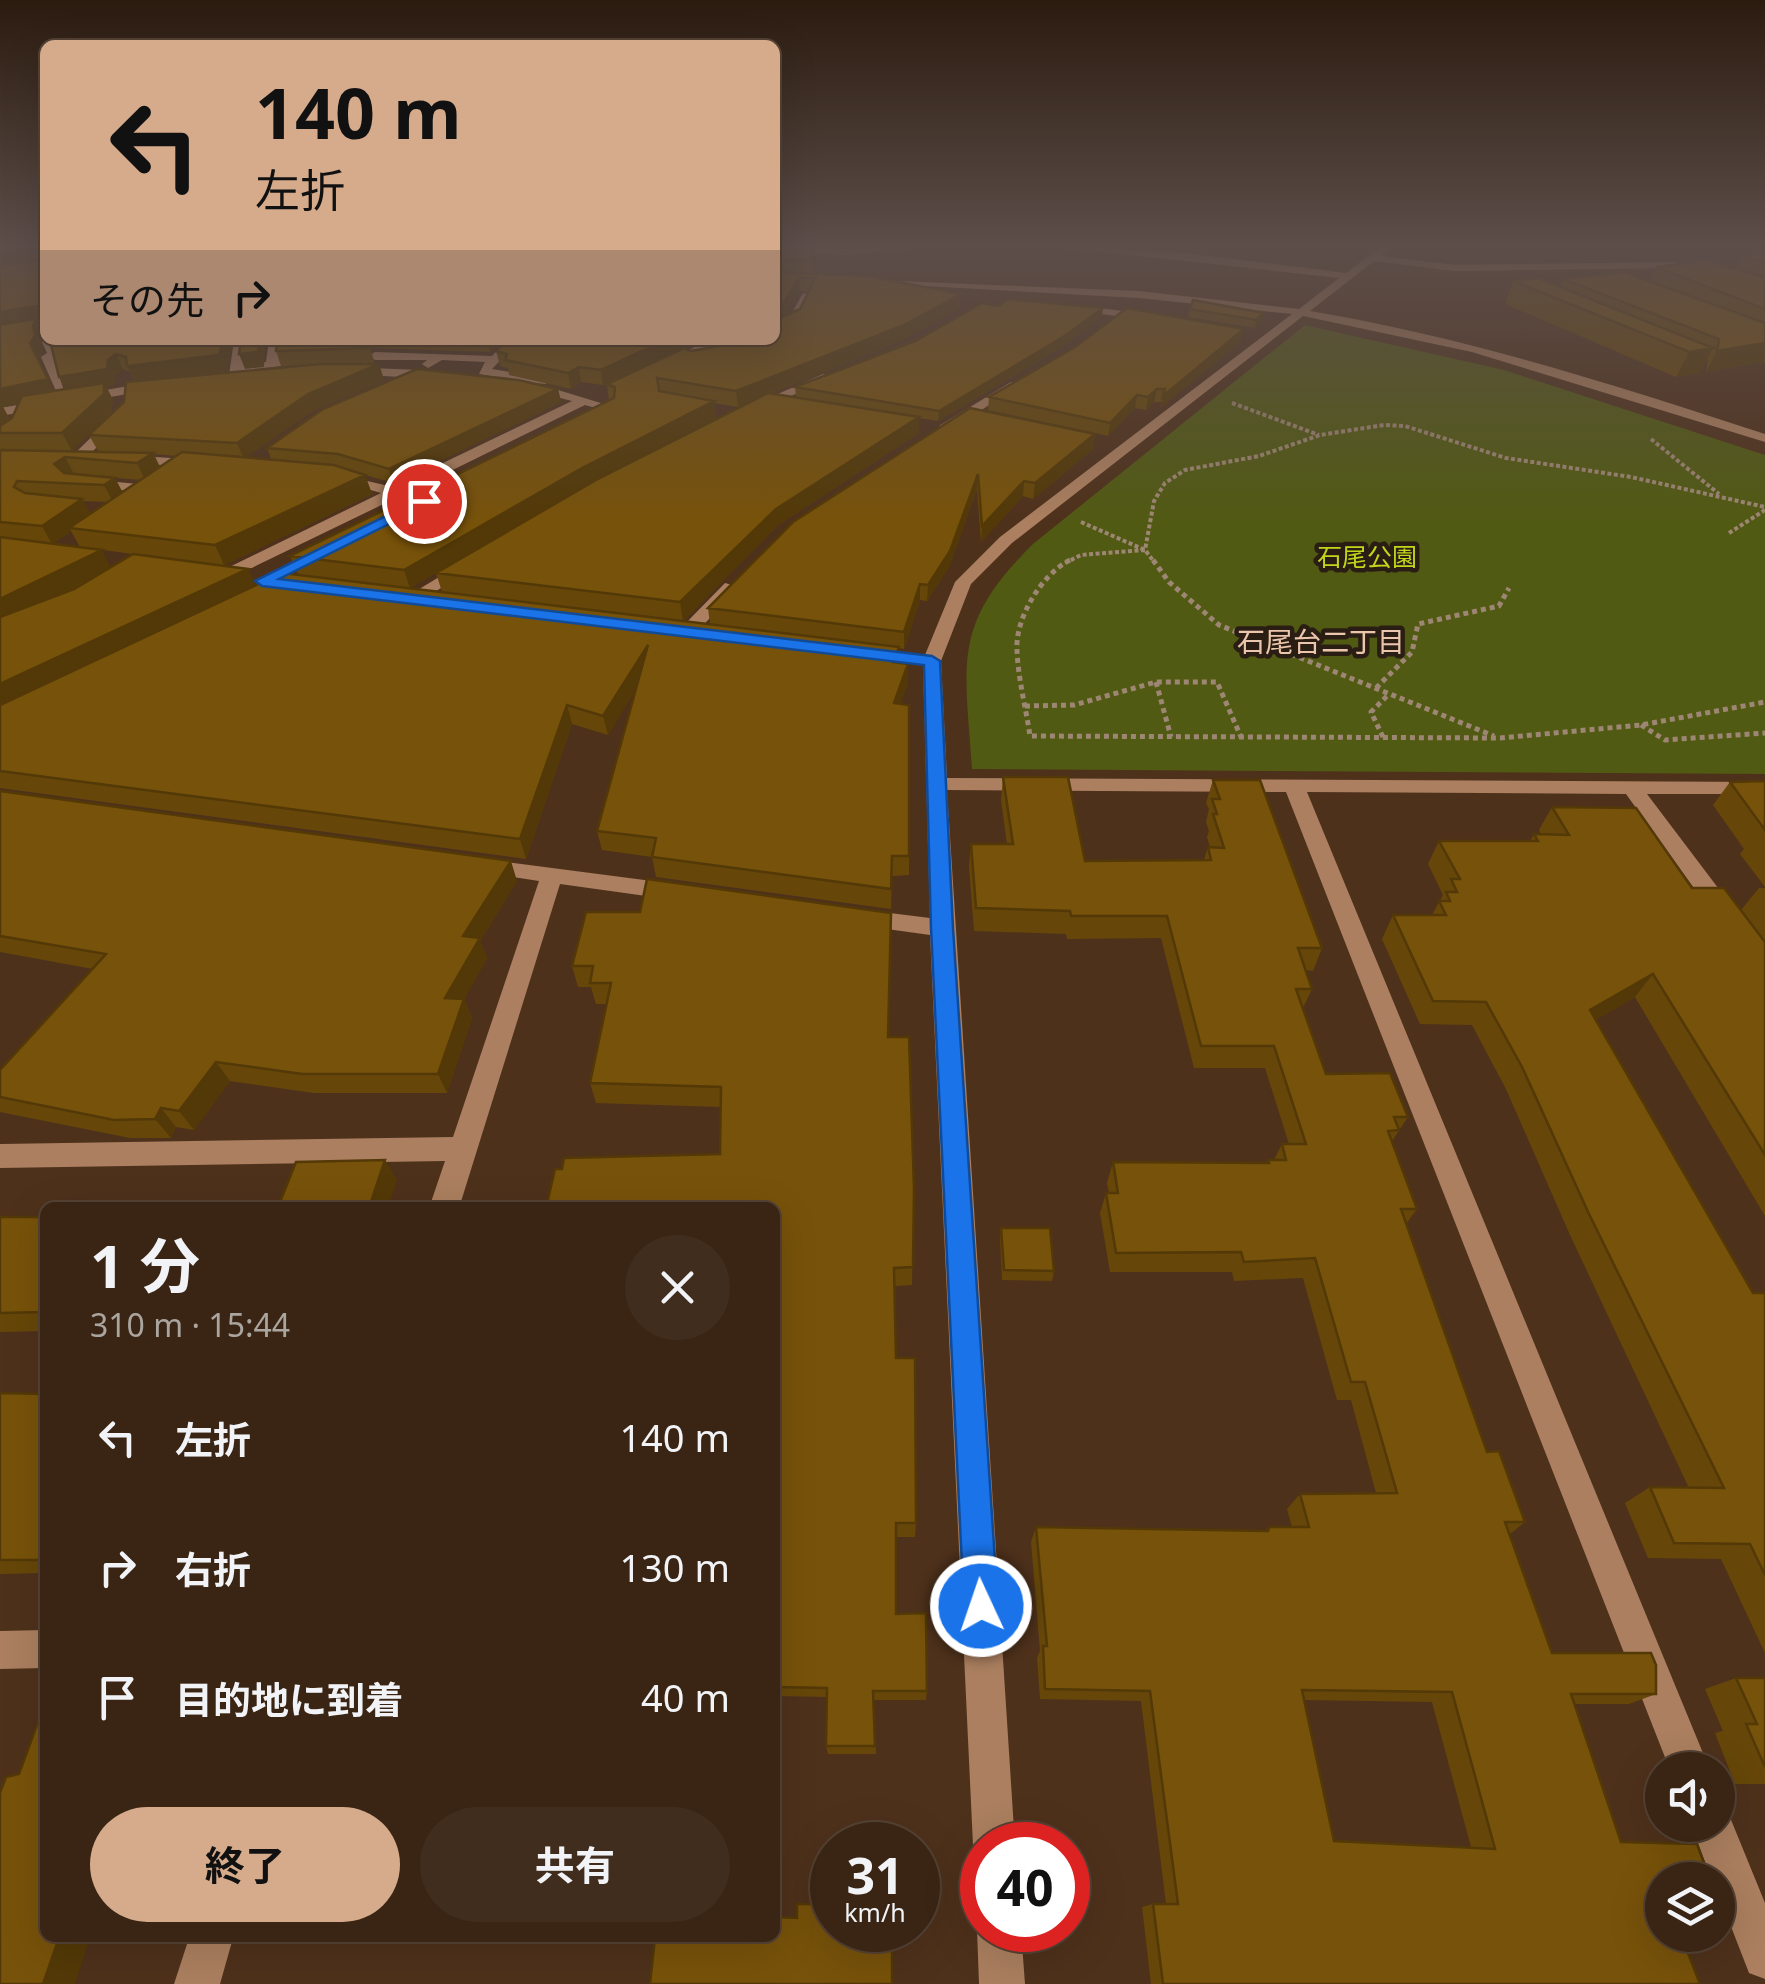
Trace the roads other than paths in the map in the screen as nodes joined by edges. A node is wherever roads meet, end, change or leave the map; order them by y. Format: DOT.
graph roads {
  1 [pos="1258,337"];
  2 [pos="1416,337"];
  3 [pos="50,345"];
  4 [pos="239,345"];
  5 [pos="274,345"];
  6 [pos="438,345"];
  7 [pos="508,345"];
  8 [pos="701,345"];
  9 [pos="705,346"];
  10 [pos="434,355"];
  11 [pos="492,359"];
  12 [pos="272,365"];
  13 [pos="235,370"];
  14 [pos="217,372"];
  15 [pos="838,372"];
  16 [pos="162,373"];
  17 [pos="418,373"];
  18 [pos="1034,374"];
  19 [pos="454,376"];
  20 [pos="472,378"];
  21 [pos="178,382"];
  22 [pos="124,383"];
  23 [pos="388,387"];
  24 [pos="60,388"];
  25 [pos="0,399"];
  26 [pos="767,400"];
  27 [pos="599,402"];
  28 [pos="547,404"];
  29 [pos="805,407"];
  30 [pos="22,408"];
  31 [pos="0,412"];
  32 [pos="967,414"];
  33 [pos="739,415"];
  34 [pos="985,418"];
  35 [pos="526,428"];
  36 [pos="15,430"];
  37 [pos="923,433"];
  38 [pos="1765,438"];
  39 [pos="59,458"];
  40 [pos="77,459"];
  41 [pos="97,459"];
  42 [pos="117,459"];
  43 [pos="188,462"];
  44 [pos="228,466"];
  45 [pos="324,475"];
  46 [pos="74,482"];
  47 [pos="149,489"];
  48 [pos="392,492"];
  49 [pos="441,493"];
  50 [pos="133,500"];
  51 [pos="424,501"];
  52 [pos="408,509"];
  53 [pos="343,541"];
  54 [pos="478,558"];
  55 [pos="744,574"];
  56 [pos="262,581"];
  57 [pos="248,601"];
  58 [pos="453,602"];
  59 [pos="668,628"];
  60 [pos="857,652"];
  61 [pos="932,661"];
  62 [pos="937,784"];
  63 [pos="1294,786"];
  64 [pos="1632,788"];
  65 [pos="1765,788"];
  66 [pos="454,862"];
  67 [pos="552,875"];
  68 [pos="689,894"];
  69 [pos="825,912"];
  70 [pos="942,928"];
  71 [pos="1765,968"];
  72 [pos="462,1149"];
  73 [pos="0,1156"];
  74 [pos="446,1202"];
  75 [pos="40,1649"];
  76 [pos="0,1650"];
  77 [pos="1683,1752"];
  78 [pos="993,1822"];
  79 [pos="1719,1842"];
  80 [pos="210,1942"];
  81 [pos="1000,1952"];
  82 [pos="1765,1958"];
  83 [pos="196,1984"];
  84 [pos="1002,1984"];
  1 -- 61 [label="street"];
  2 -- 38 [label="street"];
  3 -- 24 [label="street"];
  4 -- 13 [label="street"];
  5 -- 12 [label="street"];
  6 -- 10 [label="street"];
  7 -- 11 [label="street"];
  8 -- 9 [label="street"];
  9 -- 9 [label="street"];
  10 -- 11 [label="street"];
  10 -- 12 [label="street"];
  10 -- 17 [label="street"];
  11 -- 27 [label="street"];
  12 -- 13 [label="street"];
  13 -- 14 [label="street"];
  13 -- 17 [label="street"];
  15 -- 26 [label="street"];
  16 -- 22 [label="street"];
  17 -- 19 [label="street"];
  17 -- 23 [label="street"];
  18 -- 32 [label="street"];
  20 -- 27 [label="street"];
  21 -- 22 [label="street"];
  22 -- 24 [label="street"];
  22 -- 30 [label="street"];
  22 -- 40 [label="street"];
  24 -- 25 [label="street"];
  26 -- 29 [label="street"];
  26 -- 33 [label="street"];
  27 -- 35 [label="street"];
  28 -- 35 [label="street"];
  30 -- 31 [label="street"];
  30 -- 36 [label="street"];
  32 -- 34 [label="street"];
  32 -- 37 [label="street"];
  35 -- 48 [label="street"];
  39 -- 40 [label="street"];
  40 -- 41 [label="street"];
  42 -- 43 [label="street"];
  43 -- 44 [label="street"];
  43 -- 47 [label="street"];
  45 -- 48 [label="street"];
  46 -- 47 [label="street"];
  47 -- 50 [label="street"];
  48 -- 51 [label="street"];
  48 -- 56 [label="street"];
  49 -- 51 [label="street"];
  51 -- 52 [label="street"];
  53 -- 56 [label="street"];
  54 -- 58 [label="street"];
  55 -- 59 [label="street"];
  56 -- 57 [label="street"];
  60 -- 61 [label="street"];
  61 -- 62 [label="street"];
  62 -- 63 [label="street"];
  62 -- 70 [label="street"];
  63 -- 64 [label="street"];
  63 -- 77 [label="street"];
  64 -- 65 [label="street"];
  64 -- 71 [label="street"];
  66 -- 67 [label="street"];
  67 -- 68 [label="street"];
  67 -- 72 [label="street"];
  69 -- 70 [label="street"];
  70 -- 78 [label="street"];
  72 -- 73 [label="street"];
  72 -- 74 [label="street"];
  75 -- 76 [label="street"];
  79 -- 82 [label="street"];
  80 -- 83 [label="street"];
  81 -- 84 [label="street"];
}
